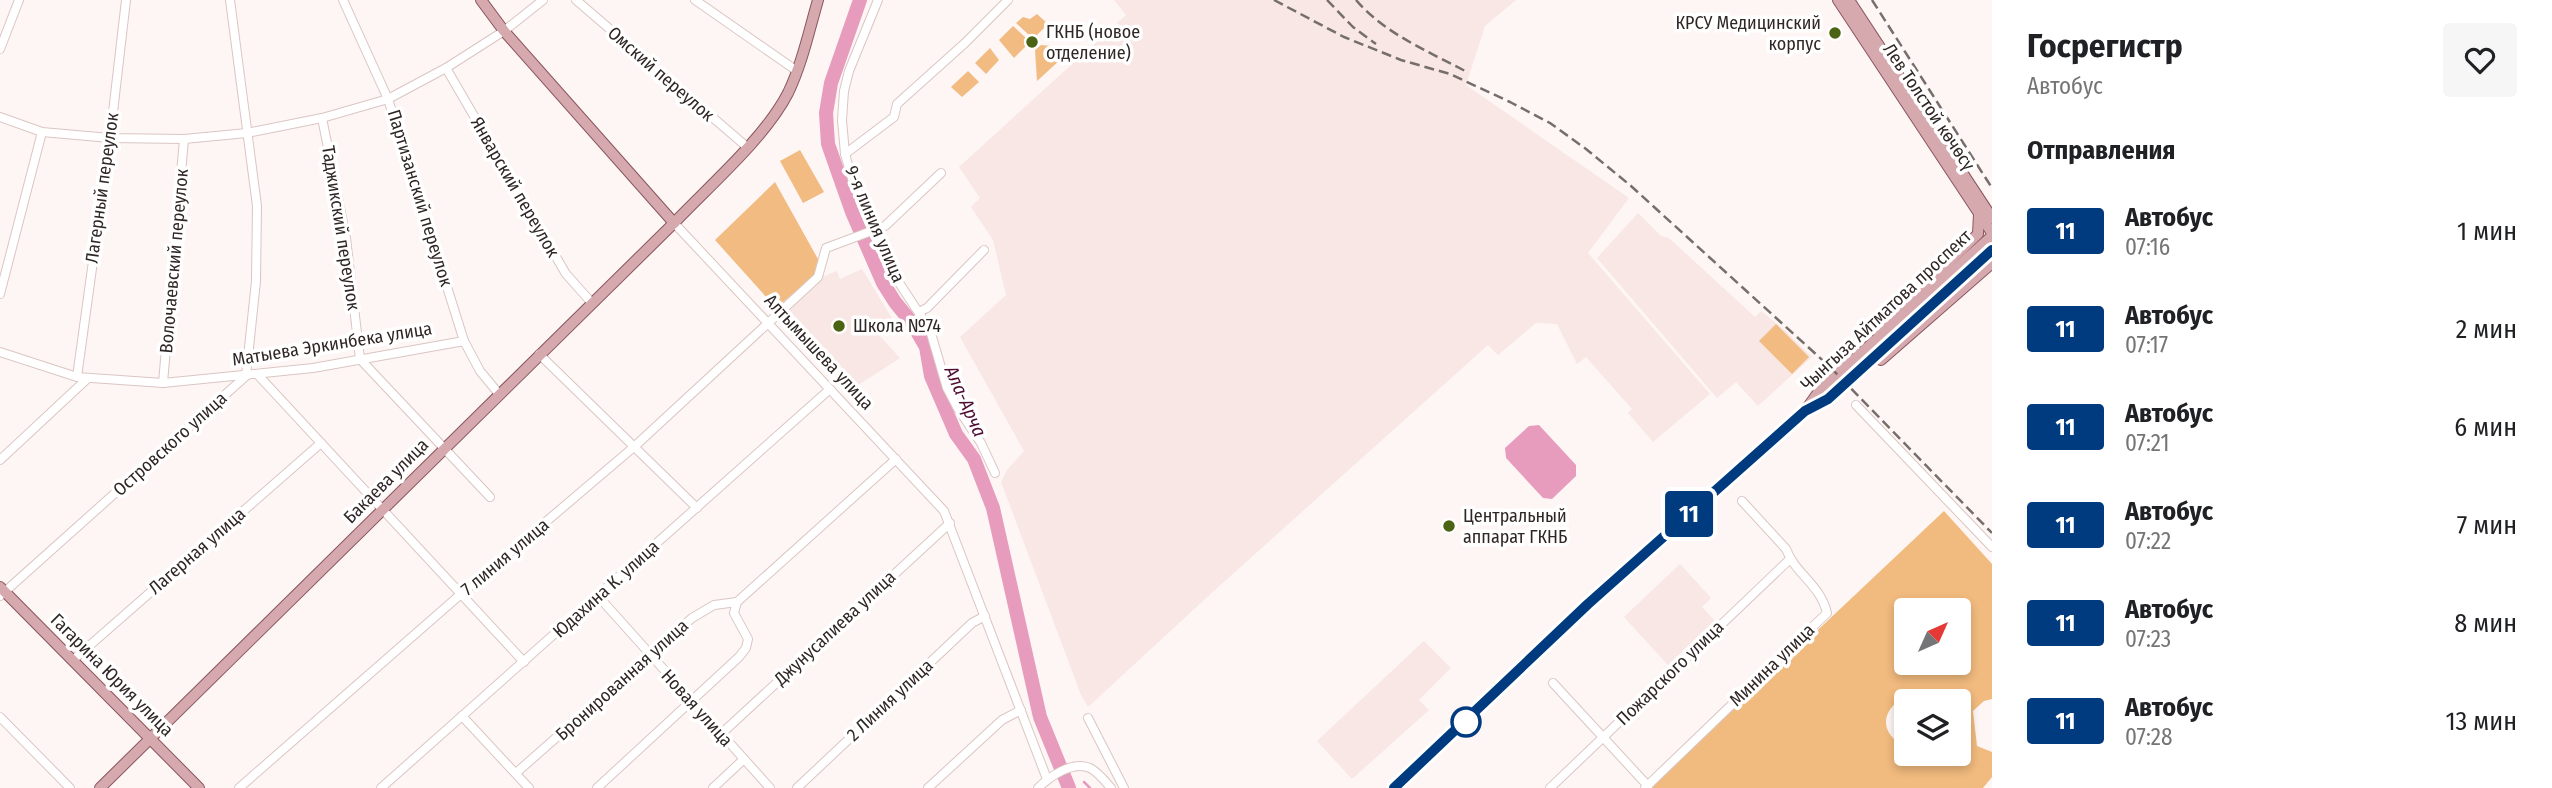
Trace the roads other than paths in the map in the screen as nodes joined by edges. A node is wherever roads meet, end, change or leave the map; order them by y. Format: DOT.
graph roads {
  1 [pos="19,0"];
  2 [pos="126,0"];
  3 [pos="230,0"];
  4 [pos="343,0"];
  5 [pos="481,0"];
  6 [pos="543,0"];
  7 [pos="576,0"];
  8 [pos="695,0"];
  9 [pos="818,0"];
  10 [pos="877,0"];
  11 [pos="1008,0"];
  12 [pos="1838,0"];
  13 [pos="1849,0"];
  14 [pos="504,31"];
  15 [pos="0,48"];
  16 [pos="446,68"];
  17 [pos="797,71"];
  18 [pos="388,99"];
  19 [pos="0,117"];
  20 [pos="322,118"];
  21 [pos="42,132"];
  22 [pos="247,133"];
  23 [pos="110,138"];
  24 [pos="184,139"];
  25 [pos="747,147"];
  26 [pos="845,154"];
  27 [pos="941,173"];
  28 [pos="1978,211"];
  29 [pos="674,223"];
  30 [pos="1990,228"];
  31 [pos="874,229"];
  32 [pos="984,250"];
  33 [pos="1992,250"];
  34 [pos="1992,263"];
  35 [pos="0,294"];
  36 [pos="592,302"];
  37 [pos="919,312"];
  38 [pos="767,322"];
  39 [pos="464,341"];
  40 [pos="0,352"];
  41 [pos="539,354"];
  42 [pos="360,359"];
  43 [pos="1850,371"];
  44 [pos="257,374"];
  45 [pos="246,376"];
  46 [pos="77,377"];
  47 [pos="88,378"];
  48 [pos="163,383"];
  49 [pos="830,389"];
  50 [pos="499,394"];
  51 [pos="1856,405"];
  52 [pos="321,443"];
  53 [pos="635,446"];
  54 [pos="443,449"];
  55 [pos="896,458"];
  56 [pos="0,460"];
  57 [pos="995,474"];
  58 [pos="490,497"];
  59 [pos="1742,501"];
  60 [pos="697,508"];
  61 [pos="383,509"];
  62 [pos="950,523"];
  63 [pos="1992,547"];
  64 [pos="1790,559"];
  65 [pos="2,591"];
  66 [pos="461,594"];
  67 [pos="598,596"];
  68 [pos="737,602"];
  69 [pos="985,616"];
  70 [pos="649,655"];
  71 [pos="74,660"];
  72 [pos="524,662"];
  73 [pos="1553,683"];
  74 [pos="690,700"];
  75 [pos="1021,710"];
  76 [pos="462,716"];
  77 [pos="0,717"];
  78 [pos="1088,718"];
  79 [pos="721,734"];
  80 [pos="1603,737"];
  81 [pos="151,739"];
  82 [pos="744,760"];
  83 [pos="516,774"];
  84 [pos="1050,777"];
  85 [pos="1646,787"];
  86 [pos="70,788"];
  87 [pos="100,788"];
  88 [pos="199,788"];
  89 [pos="239,788"];
  90 [pos="381,788"];
  91 [pos="529,788"];
  92 [pos="597,788"];
  93 [pos="713,788"];
  94 [pos="770,788"];
  95 [pos="797,788"];
  96 [pos="928,788"];
  97 [pos="1038,788"];
  98 [pos="1111,788"];
  99 [pos="1124,788"];
  100 [pos="1394,788"];
  101 [pos="1550,788"];
  1 -- 15 [label="street"];
  2 -- 23 [label="street, Лагерный переулок"];
  3 -- 22 [label="street"];
  4 -- 18 [label="street, Партизанский переулок"];
  5 -- 14 [label="main road, Алтымышева улица"];
  6 -- 14 [label="street"];
  7 -- 25 [label="street, Омский переулок"];
  8 -- 17 [label="street"];
  9 -- 17 [label="main road"];
  10 -- 26 [label="street, 9-я линия улица"];
  11 -- 26 [label="street"];
  12 -- 28 [label="main road, Лев Толстой көчөсү"];
  13 -- 30 [label="main road, Лев Толстой көчөсү"];
  14 -- 16 [label="street"];
  14 -- 29 [label="main road, Алтымышева улица"];
  16 -- 18 [label="street"];
  16 -- 36 [label="street, Январский переулок"];
  17 -- 25 [label="main road"];
  18 -- 20 [label="street"];
  18 -- 39 [label="street, Партизанский переулок"];
  19 -- 21 [label="street"];
  20 -- 22 [label="street"];
  20 -- 42 [label="street, Таджикский переулок"];
  21 -- 23 [label="street"];
  21 -- 35 [label="street"];
  22 -- 24 [label="street"];
  22 -- 45 [label="street"];
  23 -- 24 [label="street"];
  23 -- 46 [label="street, Лагерный переулок"];
  24 -- 48 [label="street, Волочаевский переулок"];
  25 -- 29 [label="main road"];
  26 -- 31 [label="street, 9-я линия улица"];
  27 -- 31 [label="street"];
  28 -- 30 [label="main road, Лев Толстой көчөсү"];
  28 -- 43 [label="main road"];
  29 -- 36 [label="main road"];
  29 -- 38 [label="street, Алтымышева улица"];
  30 -- 43 [label="main road, Чынгыза Айтматова проспект"];
  31 -- 37 [label="street, 9-я линия улица"];
  31 -- 38 [label="street, 7 линия улица"];
  32 -- 37 [label="street"];
  33 -- 43 [label="main road, Чынгыза Айтматова проспект"];
  34 -- 43 [label="main road"];
  36 -- 41 [label="main road"];
  37 -- 57 [label="street, 9-я линия улица"];
  38 -- 49 [label="street, Алтымышева улица"];
  38 -- 53 [label="street, 7 линия улица"];
  39 -- 42 [label="street, Матыева Эркинбека улица"];
  39 -- 50 [label="street, Партизанский переулок"];
  40 -- 46 [label="street, Матыева Эркинбека улица"];
  41 -- 50 [label="main road, Бакаева улица"];
  41 -- 53 [label="street"];
  42 -- 44 [label="street, Матыева Эркинбека улица"];
  42 -- 54 [label="street"];
  43 -- 100 [label="main road, Чынгыза Айтматова проспект"];
  44 -- 45 [label="street, Матыева Эркинбека улица"];
  44 -- 52 [label="street"];
  45 -- 48 [label="street, Матыева Эркинбека улица"];
  45 -- 65 [label="street, Островского улица"];
  46 -- 47 [label="street, Матыева Эркинбека улица"];
  47 -- 48 [label="street, Матыева Эркинбека улица"];
  47 -- 56 [label="street"];
  49 -- 55 [label="street, Алтымышева улица"];
  49 -- 60 [label="street, Юдахина К. улица"];
  50 -- 54 [label="main road, Бакаева улица"];
  51 -- 63 [label="street"];
  52 -- 61 [label="street"];
  52 -- 71 [label="street, Лагерная улица"];
  53 -- 60 [label="street"];
  53 -- 66 [label="street, 7 линия улица"];
  54 -- 58 [label="street"];
  54 -- 61 [label="main road, Бакаева улица"];
  55 -- 62 [label="street, Алтымышева улица"];
  55 -- 68 [label="street, Бронированная улица"];
  59 -- 64 [label="street, Минина улица"];
  60 -- 67 [label="street, Юдахина К. улица"];
  61 -- 66 [label="street"];
  61 -- 81 [label="main road, Бакаева улица"];
  62 -- 69 [label="street, Алтымышева улица"];
  62 -- 79 [label="street, Джунусалиева улица"];
  64 -- 80 [label="street, Пожарского улица"];
  64 -- 85 [label="street, Минина улица"];
  65 -- 71 [label="main road, Гагарина Юрия улица"];
  66 -- 72 [label="street"];
  66 -- 89 [label="street, 7 линия улица"];
  67 -- 70 [label="street, Новая улица"];
  67 -- 72 [label="street, Юдахина К. улица"];
  68 -- 70 [label="street, Бронированная улица"];
  68 -- 74 [label="street"];
  69 -- 75 [label="street, Алтымышева улица"];
  69 -- 95 [label="street, 2 Линия улица"];
  70 -- 74 [label="street, Новая улица"];
  70 -- 83 [label="street, Бронированная улица"];
  71 -- 81 [label="main road, Гагарина Юрия улица"];
  72 -- 76 [label="street, Юдахина К. улица"];
  73 -- 80 [label="street"];
  74 -- 79 [label="street, Новая улица"];
  74 -- 92 [label="street"];
  75 -- 84 [label="street, Алтымышева улица"];
  75 -- 96 [label="street"];
  76 -- 83 [label="street"];
  76 -- 90 [label="street, Юдахина К. улица"];
  77 -- 86 [label="street"];
  78 -- 99 [label="street"];
  79 -- 82 [label="street, Новая улица"];
  80 -- 85 [label="street"];
  80 -- 101 [label="street, Пожарского улица"];
  81 -- 87 [label="main road, Бакаева улица"];
  81 -- 88 [label="main road, Гагарина Юрия улица"];
  82 -- 93 [label="street"];
  82 -- 94 [label="street, Новая улица"];
  83 -- 91 [label="street"];
  84 -- 97 [label="street"];
  84 -- 98 [label="street"];
}
